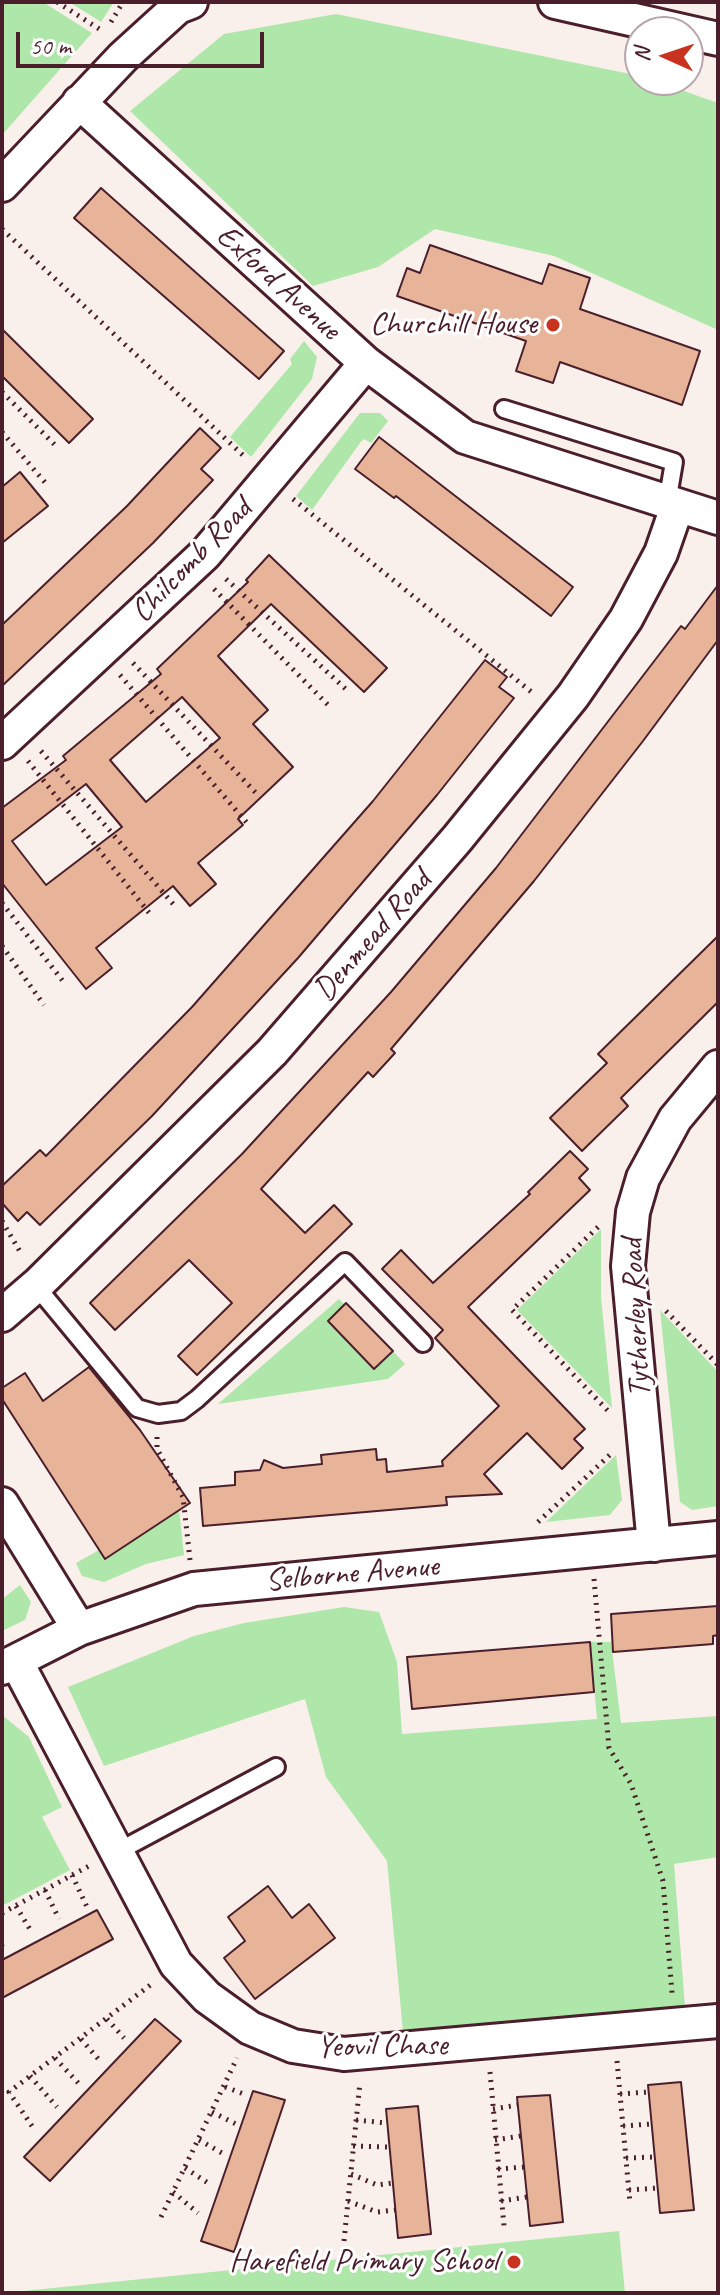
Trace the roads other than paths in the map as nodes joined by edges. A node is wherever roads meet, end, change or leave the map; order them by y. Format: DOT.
graph roads {
  1 [pos="191,2"];
  2 [pos="555,2"];
  3 [pos="718,39"];
  4 [pos="79,102"];
  5 [pos="2,185"];
  6 [pos="366,363"];
  7 [pos="504,409"];
  8 [pos="672,505"];
  9 [pos="718,518"];
  10 [pos="10,736"];
  11 [pos="718,1067"];
  12 [pos="36,1286"];
  13 [pos="2,1315"];
  14 [pos="423,1343"];
  15 [pos="2,1504"];
  16 [pos="718,1538"];
  17 [pos="654,1545"];
  18 [pos="79,1629"];
  19 [pos="9,1665"];
  20 [pos="276,1767"];
  21 [pos="115,1853"];
  22 [pos="718,2021"];
  1 -- 4 [label="street"];
  2 -- 3 [label="street"];
  4 -- 5 [label="street"];
  4 -- 6 [label="street, Exford Avenue"];
  6 -- 8 [label="street, Exford Avenue"];
  6 -- 10 [label="street, Chilcomb Road"];
  7 -- 8 [label="lane"];
  8 -- 9 [label="street, Exford Avenue"];
  8 -- 12 [label="street, Denmead Road"];
  11 -- 17 [label="street, Tytherley Road"];
  12 -- 13 [label="street, Denmead Road"];
  12 -- 14 [label="lane"];
  15 -- 18 [label="street"];
  16 -- 17 [label="street, Selborne Avenue"];
  17 -- 18 [label="street, Selborne Avenue"];
  18 -- 19 [label="street, Selborne Avenue"];
  19 -- 21 [label="street, Yeovil Chase"];
  20 -- 21 [label="lane"];
  21 -- 22 [label="street, Yeovil Chase"];
}
